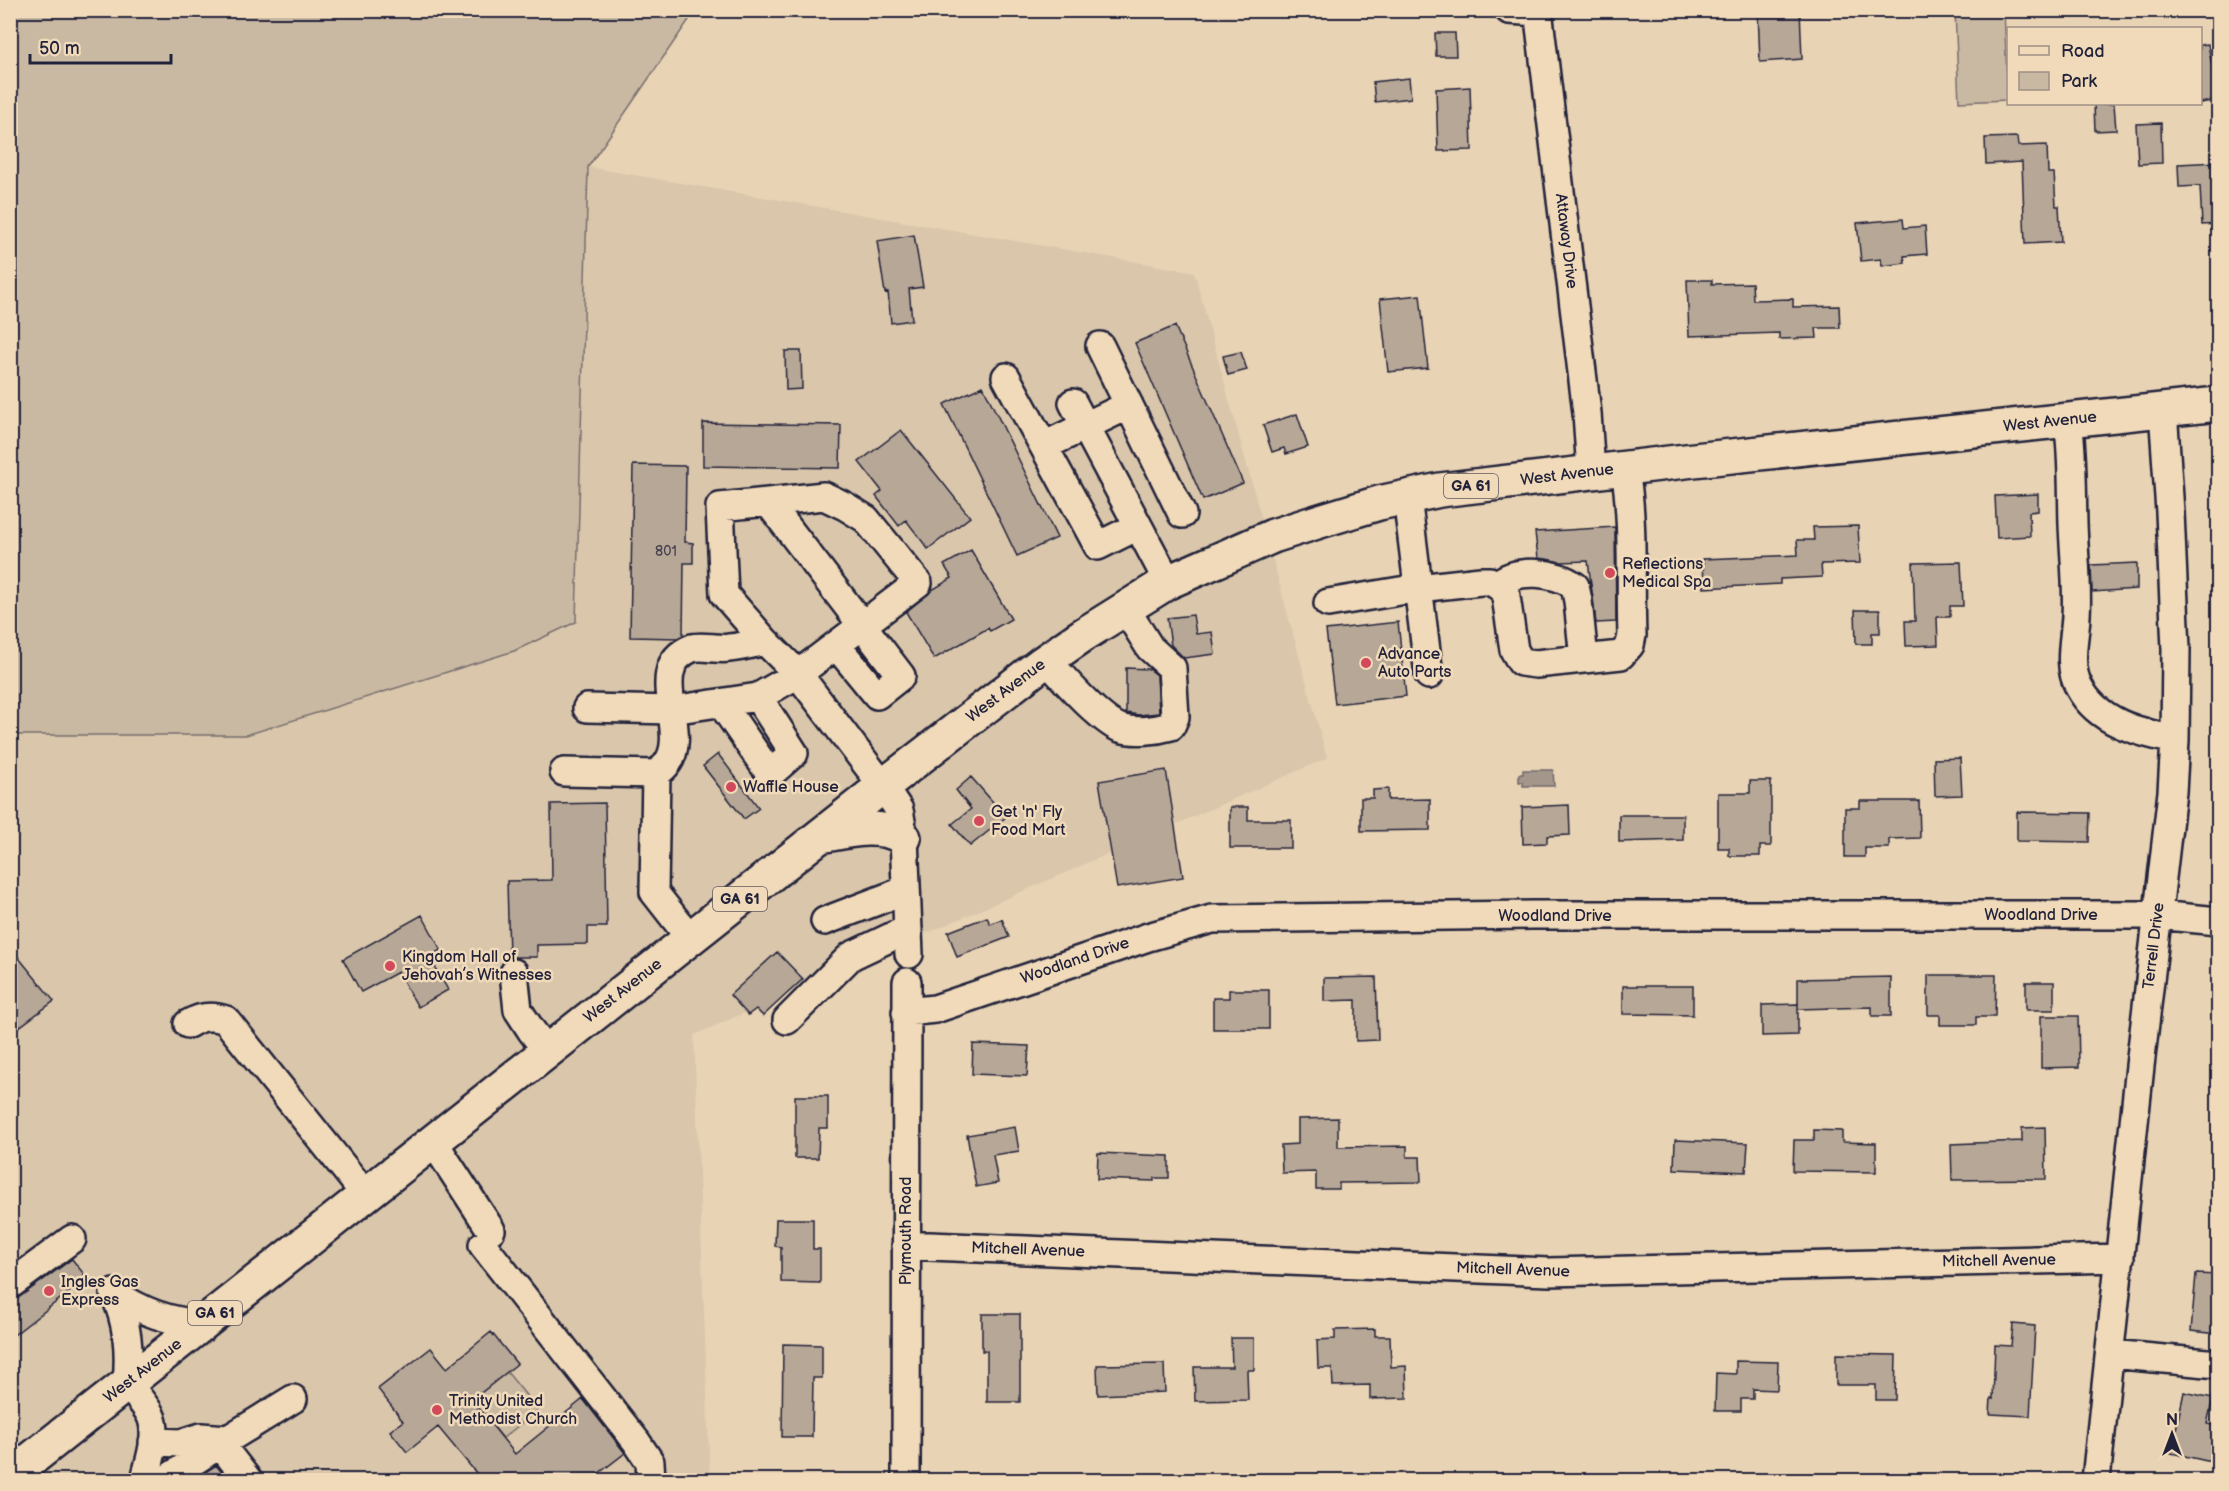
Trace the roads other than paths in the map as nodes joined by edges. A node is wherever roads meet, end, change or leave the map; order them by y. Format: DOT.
graph roads {
  1 [pos="1509,10"];
  2 [pos="1538,11"];
  3 [pos="1100,346"];
  4 [pos="1006,377"];
  5 [pos="2218,404"];
  6 [pos="1129,405"];
  7 [pos="2163,410"];
  8 [pos="1079,415"];
  9 [pos="2068,420"];
  10 [pos="1044,446"];
  11 [pos="1625,468"];
  12 [pos="1591,472"];
  13 [pos="1407,497"];
  14 [pos="768,502"];
  15 [pos="1182,514"];
  16 [pos="1138,526"];
  17 [pos="1168,582"];
  18 [pos="1498,584"];
  19 [pos="1418,588"];
  20 [pos="1328,603"];
  21 [pos="1125,608"];
  22 [pos="862,626"];
  23 [pos="765,641"];
  24 [pos="837,645"];
  25 [pos="1584,658"];
  26 [pos="1047,660"];
  27 [pos="798,674"];
  28 [pos="1429,675"];
  29 [pos="758,698"];
  30 [pos="720,703"];
  31 [pos="587,708"];
  32 [pos="672,710"];
  33 [pos="2175,740"];
  34 [pos="564,772"];
  35 [pos="656,774"];
  36 [pos="883,786"];
  37 [pos="819,836"];
  38 [pos="904,838"];
  39 [pos="906,890"];
  40 [pos="2157,915"];
  41 [pos="2218,921"];
  42 [pos="690,938"];
  43 [pos="851,956"];
  44 [pos="514,973"];
  45 [pos="907,982"];
  46 [pos="906,1012"];
  47 [pos="787,1020"];
  48 [pos="188,1024"];
  49 [pos="547,1051"];
  50 [pos="433,1141"];
  51 [pos="365,1194"];
  52 [pos="72,1239"];
  53 [pos="906,1245"];
  54 [pos="2120,1258"];
  55 [pos="10,1285"];
  56 [pos="201,1324"];
  57 [pos="2110,1354"];
  58 [pos="2218,1364"];
  59 [pos="127,1383"];
  60 [pos="293,1399"];
  61 [pos="223,1441"];
  62 [pos="153,1442"];
  63 [pos="42,1451"];
  64 [pos="10,1457"];
  65 [pos="10,1476"];
  66 [pos="145,1480"];
  67 [pos="165,1480"];
  68 [pos="248,1480"];
  69 [pos="651,1480"];
  70 [pos="906,1480"];
  71 [pos="2096,1480"];
  1 -- 2 [label="street"];
  2 -- 12 [label="street, Attaway Drive"];
  3 -- 6 [label="street"];
  4 -- 10 [label="street"];
  5 -- 7 [label="main road, West Avenue / GA 61"];
  6 -- 8 [label="street"];
  6 -- 15 [label="street"];
  7 -- 9 [label="main road, West Avenue / GA 61"];
  7 -- 33 [label="street, Terrell Drive"];
  8 -- 10 [label="street"];
  8 -- 16 [label="street"];
  9 -- 11 [label="main road, West Avenue / GA 61"];
  9 -- 33 [label="street"];
  10 -- 16 [label="street"];
  11 -- 12 [label="main road, West Avenue / GA 61"];
  11 -- 25 [label="street"];
  12 -- 13 [label="main road, West Avenue / GA 61"];
  13 -- 17 [label="main road, West Avenue / GA 61"];
  13 -- 19 [label="street"];
  14 -- 22 [label="street"];
  14 -- 22 [label="street"];
  14 -- 23 [label="street"];
  16 -- 17 [label="street"];
  17 -- 21 [label="main road, West Avenue / GA 61"];
  18 -- 19 [label="street"];
  18 -- 25 [label="street"];
  18 -- 25 [label="street"];
  19 -- 20 [label="street"];
  19 -- 28 [label="street"];
  21 -- 26 [label="main road, West Avenue / GA 61"];
  21 -- 26 [label="street"];
  22 -- 24 [label="street"];
  22 -- 24 [label="street"];
  23 -- 27 [label="street"];
  23 -- 32 [label="street"];
  24 -- 27 [label="street"];
  26 -- 36 [label="main road, West Avenue / GA 61"];
  27 -- 29 [label="street"];
  27 -- 36 [label="street"];
  29 -- 30 [label="street"];
  29 -- 30 [label="street"];
  30 -- 32 [label="street"];
  31 -- 32 [label="street"];
  32 -- 35 [label="street"];
  33 -- 40 [label="street, Terrell Drive"];
  34 -- 35 [label="street"];
  35 -- 42 [label="street"];
  36 -- 37 [label="main road, West Avenue / GA 61"];
  36 -- 38 [label="street"];
  37 -- 38 [label="main road"];
  37 -- 42 [label="main road, West Avenue / GA 61"];
  38 -- 39 [label="street"];
  39 -- 43 [label="street"];
  39 -- 43 [label="street"];
  40 -- 41 [label="street, Woodland Drive"];
  40 -- 46 [label="street, Woodland Drive"];
  40 -- 54 [label="street, Terrell Drive"];
  42 -- 49 [label="main road, West Avenue / GA 61"];
  43 -- 47 [label="street"];
  44 -- 49 [label="street"];
  45 -- 46 [label="street, Plymouth Road"];
  46 -- 53 [label="street, Plymouth Road"];
  48 -- 51 [label="street"];
  49 -- 50 [label="main road, West Avenue / GA 61"];
  50 -- 51 [label="main road, West Avenue / GA 61"];
  50 -- 69 [label="street"];
  51 -- 56 [label="main road, West Avenue / GA 61"];
  52 -- 55 [label="street"];
  53 -- 54 [label="street, Mitchell Avenue"];
  53 -- 70 [label="street, Plymouth Road"];
  54 -- 57 [label="street, Terrell Drive"];
  56 -- 59 [label="main road, West Avenue / GA 61"];
  56 -- 59 [label="street"];
  57 -- 58 [label="street"];
  57 -- 71 [label="street, Terrell Drive"];
  59 -- 62 [label="street"];
  59 -- 63 [label="main road, West Avenue / GA 61"];
  60 -- 61 [label="street"];
  61 -- 62 [label="street"];
  61 -- 67 [label="street"];
  61 -- 68 [label="street"];
  62 -- 66 [label="street"];
  63 -- 64 [label="main road"];
  63 -- 65 [label="main road, West Avenue / GA 61"];
}
